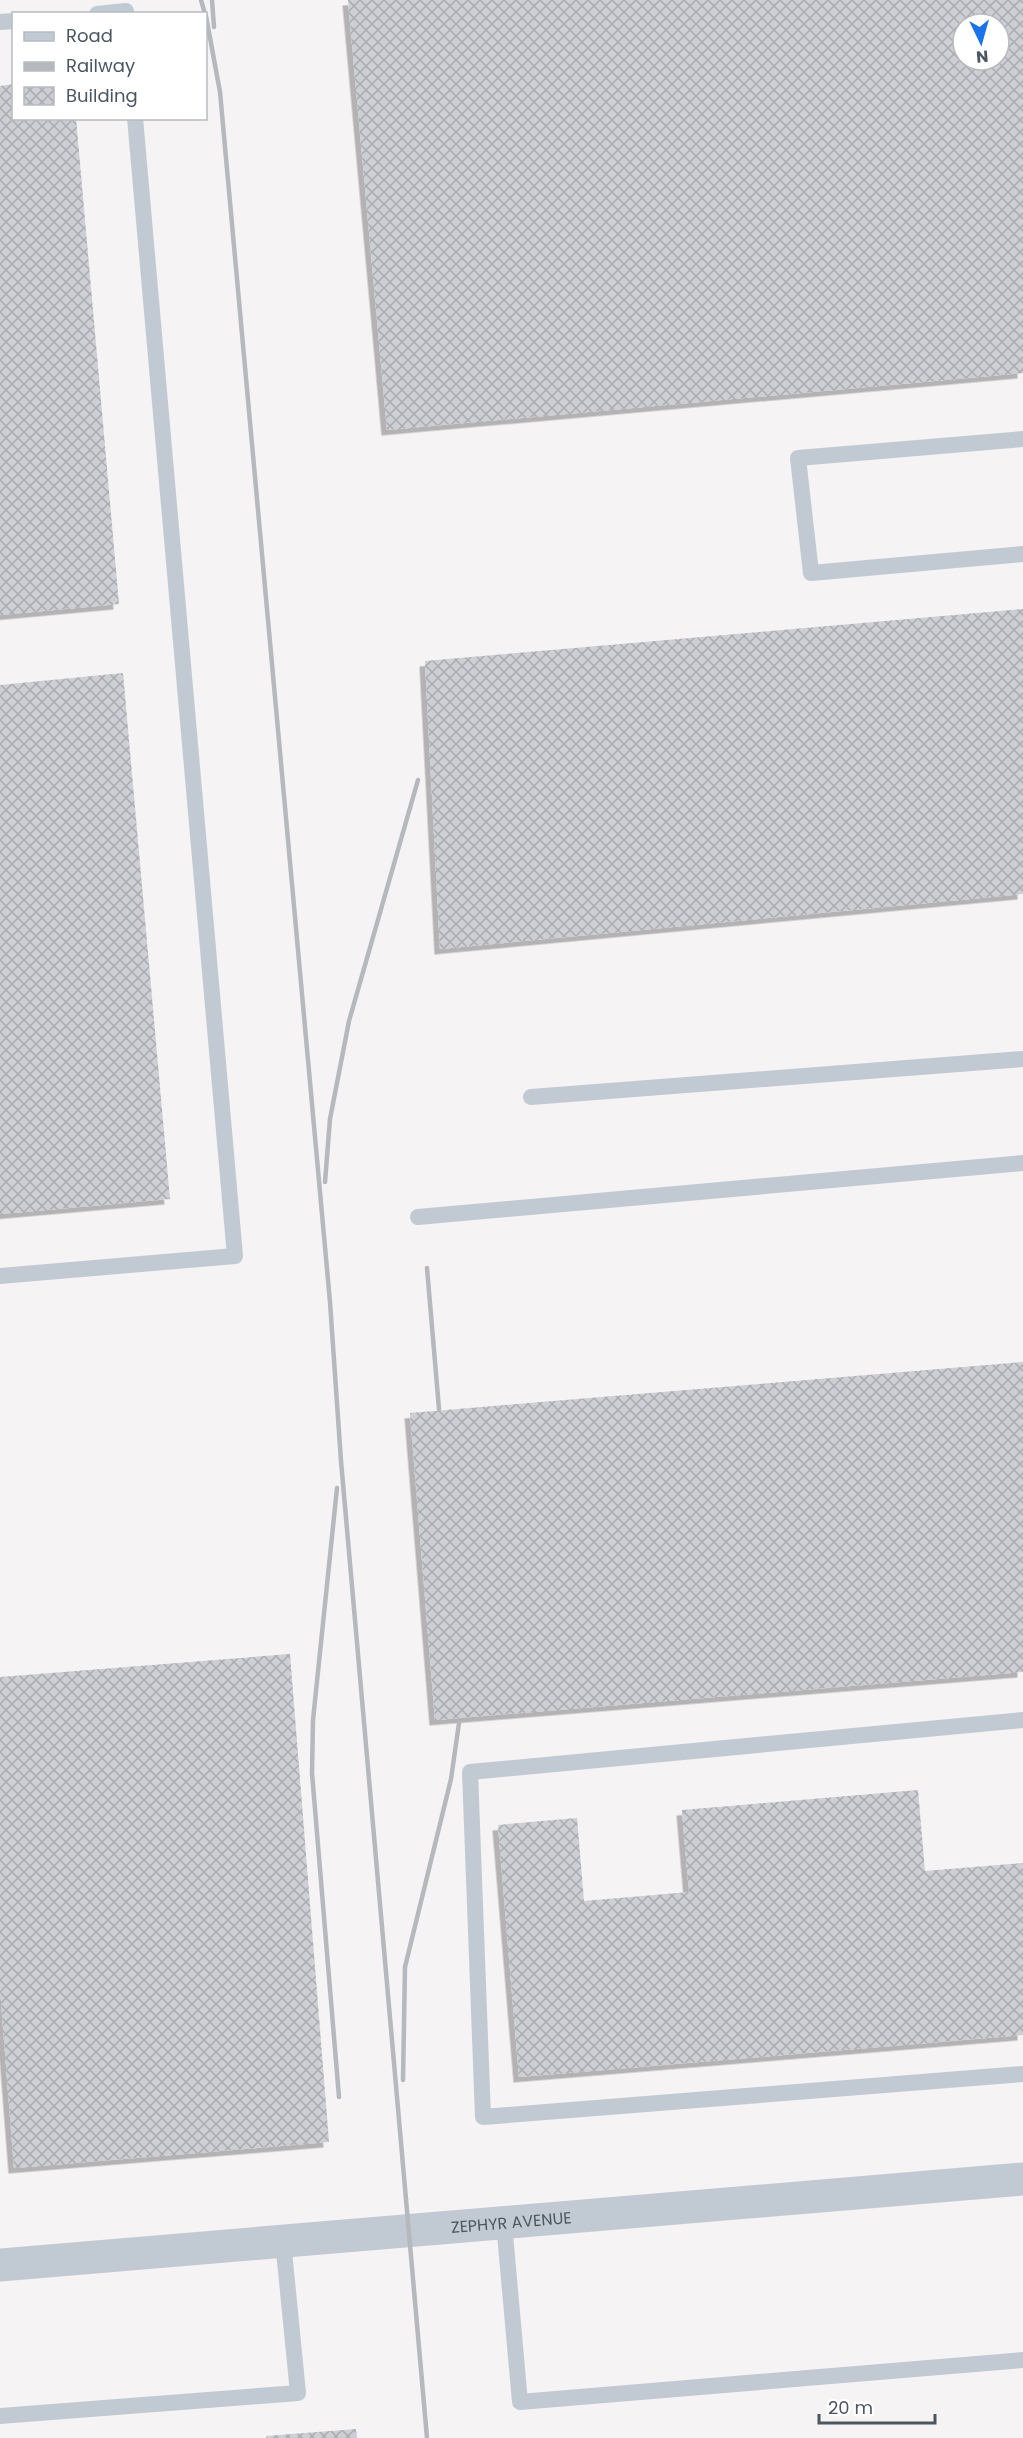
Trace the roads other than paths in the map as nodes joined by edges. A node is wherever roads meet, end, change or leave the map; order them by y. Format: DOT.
graph roads {
  1 [pos="135,120"];
  2 [pos="1023,439"];
  3 [pos="1023,554"];
  4 [pos="1023,1059"];
  5 [pos="531,1097"];
  6 [pos="1023,1163"];
  7 [pos="418,1218"];
  8 [pos="0,1276"];
  9 [pos="1023,1720"];
  10 [pos="1023,2074"];
  11 [pos="1023,2179"];
  12 [pos="504,2223"];
  13 [pos="283,2241"];
  14 [pos="0,2265"];
  15 [pos="1023,2360"];
  16 [pos="0,2416"];
  1 -- 8 [label="lane"];
  2 -- 3 [label="lane"];
  4 -- 5 [label="lane"];
  6 -- 7 [label="lane"];
  9 -- 10 [label="lane"];
  11 -- 12 [label="street, ZEPHYR AVENUE"];
  12 -- 13 [label="street, ZEPHYR AVENUE"];
  12 -- 15 [label="lane"];
  13 -- 14 [label="street, ZEPHYR AVENUE"];
  13 -- 16 [label="lane"];
}
